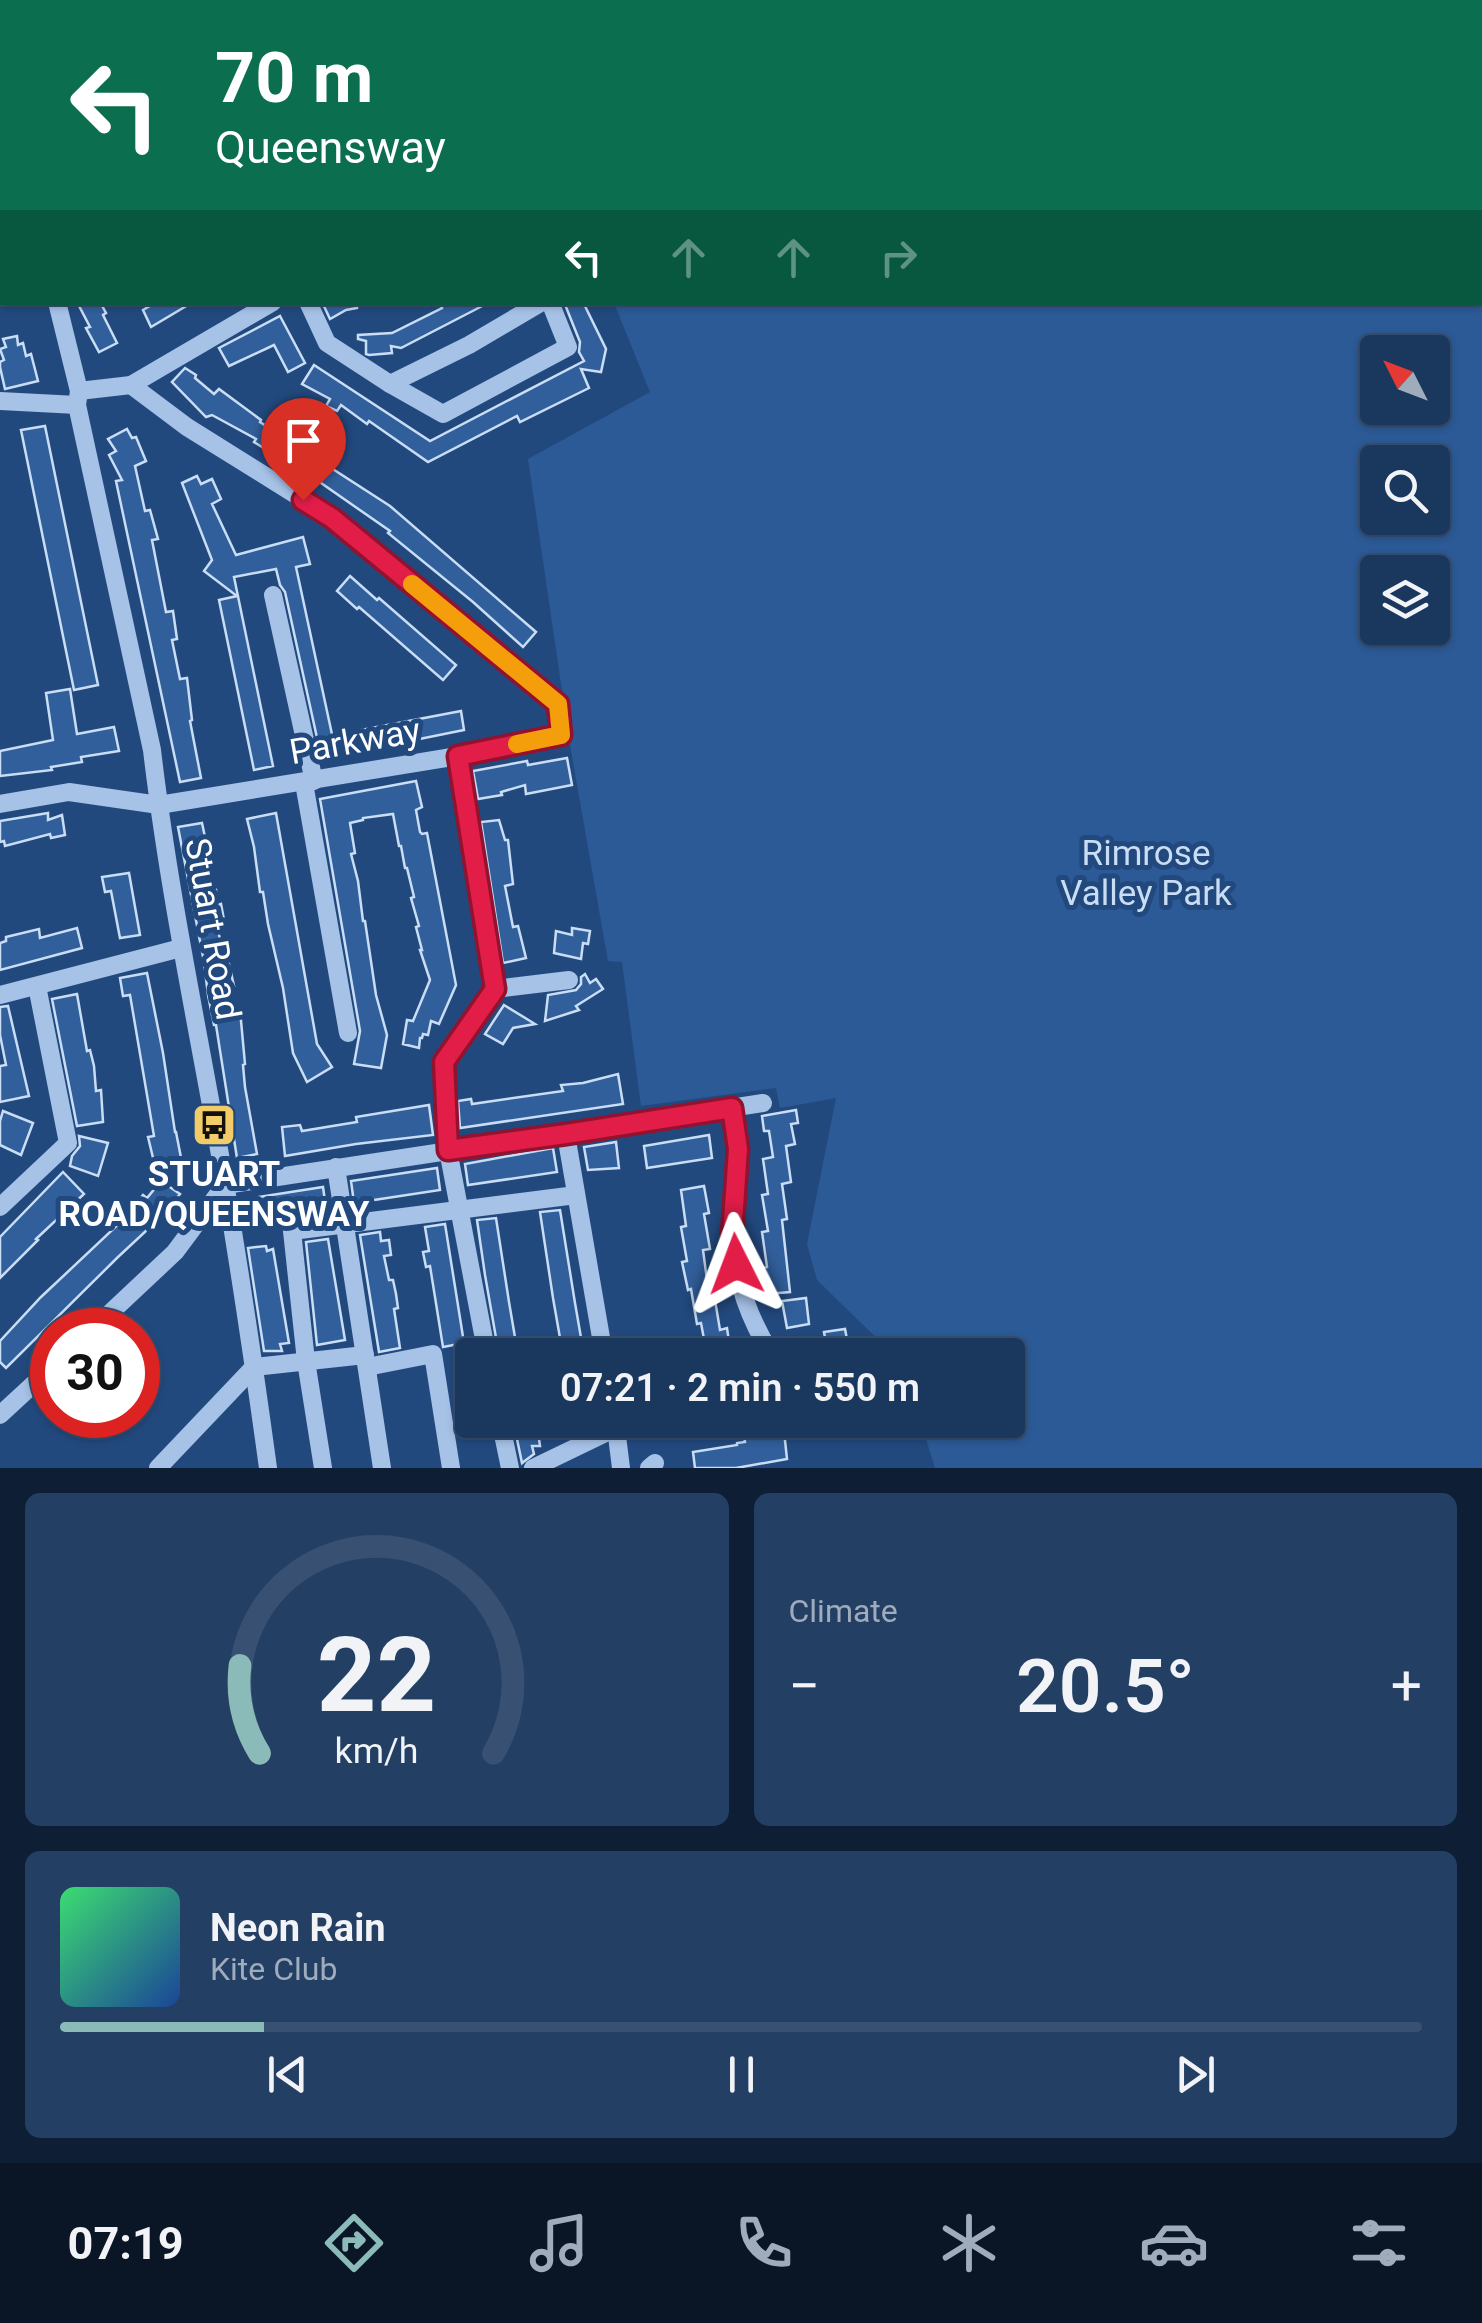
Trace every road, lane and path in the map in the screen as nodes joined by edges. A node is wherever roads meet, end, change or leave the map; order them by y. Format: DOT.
graph roads {
  1 [pos="58,305"];
  2 [pos="268,305"];
  3 [pos="309,305"];
  4 [pos="537,305"];
  5 [pos="551,305"];
  6 [pos="390,384"];
  7 [pos="132,385"];
  8 [pos="78,398"];
  9 [pos="0,401"];
  10 [pos="273,595"];
  11 [pos="458,756"];
  12 [pos="309,782"];
  13 [pos="0,804"];
  14 [pos="158,806"];
  15 [pos="182,948"];
  16 [pos="569,980"];
  17 [pos="37,986"];
  18 [pos="495,989"];
  19 [pos="0,995"];
  20 [pos="348,1033"];
  21 [pos="764,1104"];
  22 [pos="732,1108"];
  23 [pos="566,1134"];
  24 [pos="448,1150"];
  25 [pos="336,1167"];
  26 [pos="225,1185"];
  27 [pos="576,1196"];
  28 [pos="0,1207"];
  29 [pos="458,1211"];
  30 [pos="345,1224"];
  31 [pos="115,1308"];
  32 [pos="484,1338"];
  33 [pos="601,1338"];
  34 [pos="761,1338"];
  35 [pos="306,1361"];
  36 [pos="366,1361"];
  37 [pos="254,1367"];
  38 [pos="30,1387"];
  39 [pos="0,1416"];
  40 [pos="504,1438"];
  41 [pos="589,1438"];
  42 [pos="617,1438"];
  43 [pos="158,1468"];
  44 [pos="268,1468"];
  45 [pos="323,1468"];
  46 [pos="382,1468"];
  47 [pos="451,1468"];
  48 [pos="510,1468"];
  49 [pos="533,1468"];
  50 [pos="620,1468"];
  1 -- 8 [label="street, Stuart Road"];
  2 -- 7 [label="street"];
  3 -- 6 [label="street"];
  4 -- 6 [label="street"];
  5 -- 6 [label="street"];
  7 -- 8 [label="street"];
  7 -- 11 [label="street, Parkway"];
  8 -- 9 [label="street"];
  8 -- 14 [label="street, Stuart Road"];
  10 -- 12 [label="street"];
  11 -- 12 [label="street, Parkway"];
  11 -- 18 [label="street"];
  12 -- 14 [label="street, Parkway"];
  12 -- 20 [label="street"];
  13 -- 14 [label="street, Parkway"];
  14 -- 15 [label="street, Stuart Road"];
  15 -- 17 [label="street"];
  15 -- 26 [label="street, Stuart Road"];
  16 -- 18 [label="street"];
  17 -- 19 [label="street"];
  17 -- 28 [label="street"];
  18 -- 24 [label="street"];
  21 -- 22 [label="street"];
  22 -- 23 [label="street"];
  22 -- 34 [label="street"];
  23 -- 24 [label="street"];
  23 -- 27 [label="street"];
  24 -- 25 [label="street"];
  24 -- 29 [label="street"];
  25 -- 26 [label="street"];
  25 -- 30 [label="street"];
  26 -- 31 [label="street"];
  26 -- 37 [label="street, Stuart Road"];
  27 -- 29 [label="street"];
  27 -- 33 [label="street"];
  29 -- 30 [label="street"];
  29 -- 32 [label="street"];
  30 -- 35 [label="street"];
  30 -- 36 [label="street"];
  35 -- 36 [label="street"];
  35 -- 37 [label="street"];
  35 -- 45 [label="street"];
  36 -- 46 [label="street"];
  36 -- 47 [label="street"];
  37 -- 43 [label="street"];
  37 -- 44 [label="street, Stuart Road"];
  38 -- 39 [label="street"];
  40 -- 48 [label="street"];
  41 -- 49 [label="street"];
  42 -- 50 [label="street"];
}
